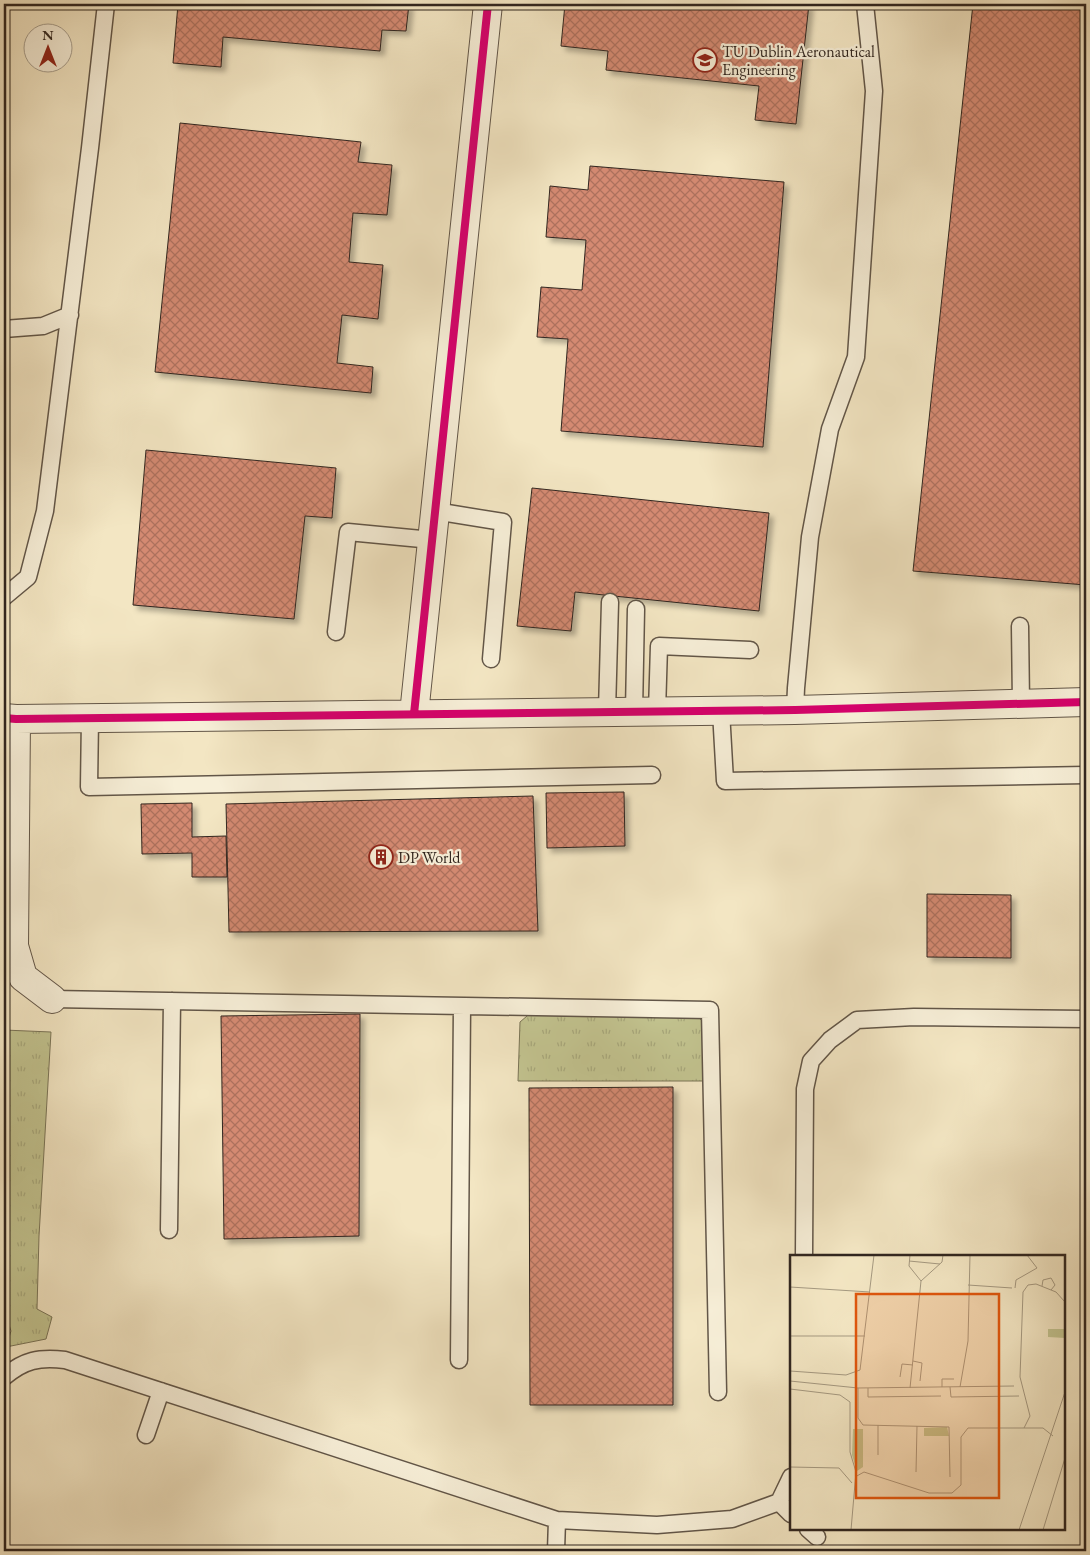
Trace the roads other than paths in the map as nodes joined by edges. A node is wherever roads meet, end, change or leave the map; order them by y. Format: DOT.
graph roads {
  1 [pos="106,4"];
  2 [pos="488,4"];
  3 [pos="865,4"];
  4 [pos="70,315"];
  5 [pos="4,329"];
  6 [pos="435,511"];
  7 [pos="432,540"];
  8 [pos="4,597"];
  9 [pos="610,602"];
  10 [pos="636,609"];
  11 [pos="1020,626"];
  12 [pos="336,632"];
  13 [pos="750,650"];
  14 [pos="491,659"];
  15 [pos="1086,702"];
  16 [pos="1021,704"];
  17 [pos="721,710"];
  18 [pos="795,710"];
  19 [pos="633,711"];
  20 [pos="414,714"];
  21 [pos="10,718"];
  22 [pos="90,718"];
  23 [pos="652,775"];
  24 [pos="1086,775"];
  25 [pos="52,999"];
  26 [pos="172,1001"];
  27 [pos="462,1007"];
  28 [pos="1086,1019"];
  29 [pos="169,1230"];
  30 [pos="804,1255"];
  31 [pos="459,1360"];
  32 [pos="4,1377"];
  33 [pos="161,1391"];
  34 [pos="718,1392"];
  35 [pos="146,1435"];
  36 [pos="790,1479"];
  37 [pos="778,1502"];
  38 [pos="790,1513"];
  39 [pos="557,1520"];
  40 [pos="556,1551"];
  1 -- 4 [label="lane"];
  2 -- 6 [label="street"];
  3 -- 18 [label="lane"];
  4 -- 5 [label="lane"];
  4 -- 8 [label="lane"];
  6 -- 7 [label="street"];
  6 -- 14 [label="lane"];
  7 -- 12 [label="lane"];
  7 -- 20 [label="street"];
  9 -- 19 [label="lane"];
  10 -- 19 [label="lane"];
  11 -- 16 [label="lane"];
  13 -- 19 [label="lane"];
  15 -- 16 [label="street"];
  16 -- 18 [label="street"];
  17 -- 18 [label="street"];
  17 -- 19 [label="street"];
  17 -- 24 [label="lane"];
  19 -- 20 [label="street"];
  20 -- 22 [label="street"];
  21 -- 22 [label="street"];
  21 -- 25 [label="street"];
  22 -- 23 [label="lane"];
  25 -- 26 [label="lane"];
  26 -- 27 [label="lane"];
  26 -- 29 [label="lane"];
  27 -- 31 [label="lane"];
  27 -- 34 [label="lane"];
  28 -- 30 [label="lane"];
  32 -- 33 [label="lane"];
  33 -- 35 [label="lane"];
  33 -- 39 [label="lane"];
  36 -- 37 [label="lane"];
  37 -- 38 [label="lane"];
  37 -- 39 [label="lane"];
  39 -- 40 [label="lane"];
}
